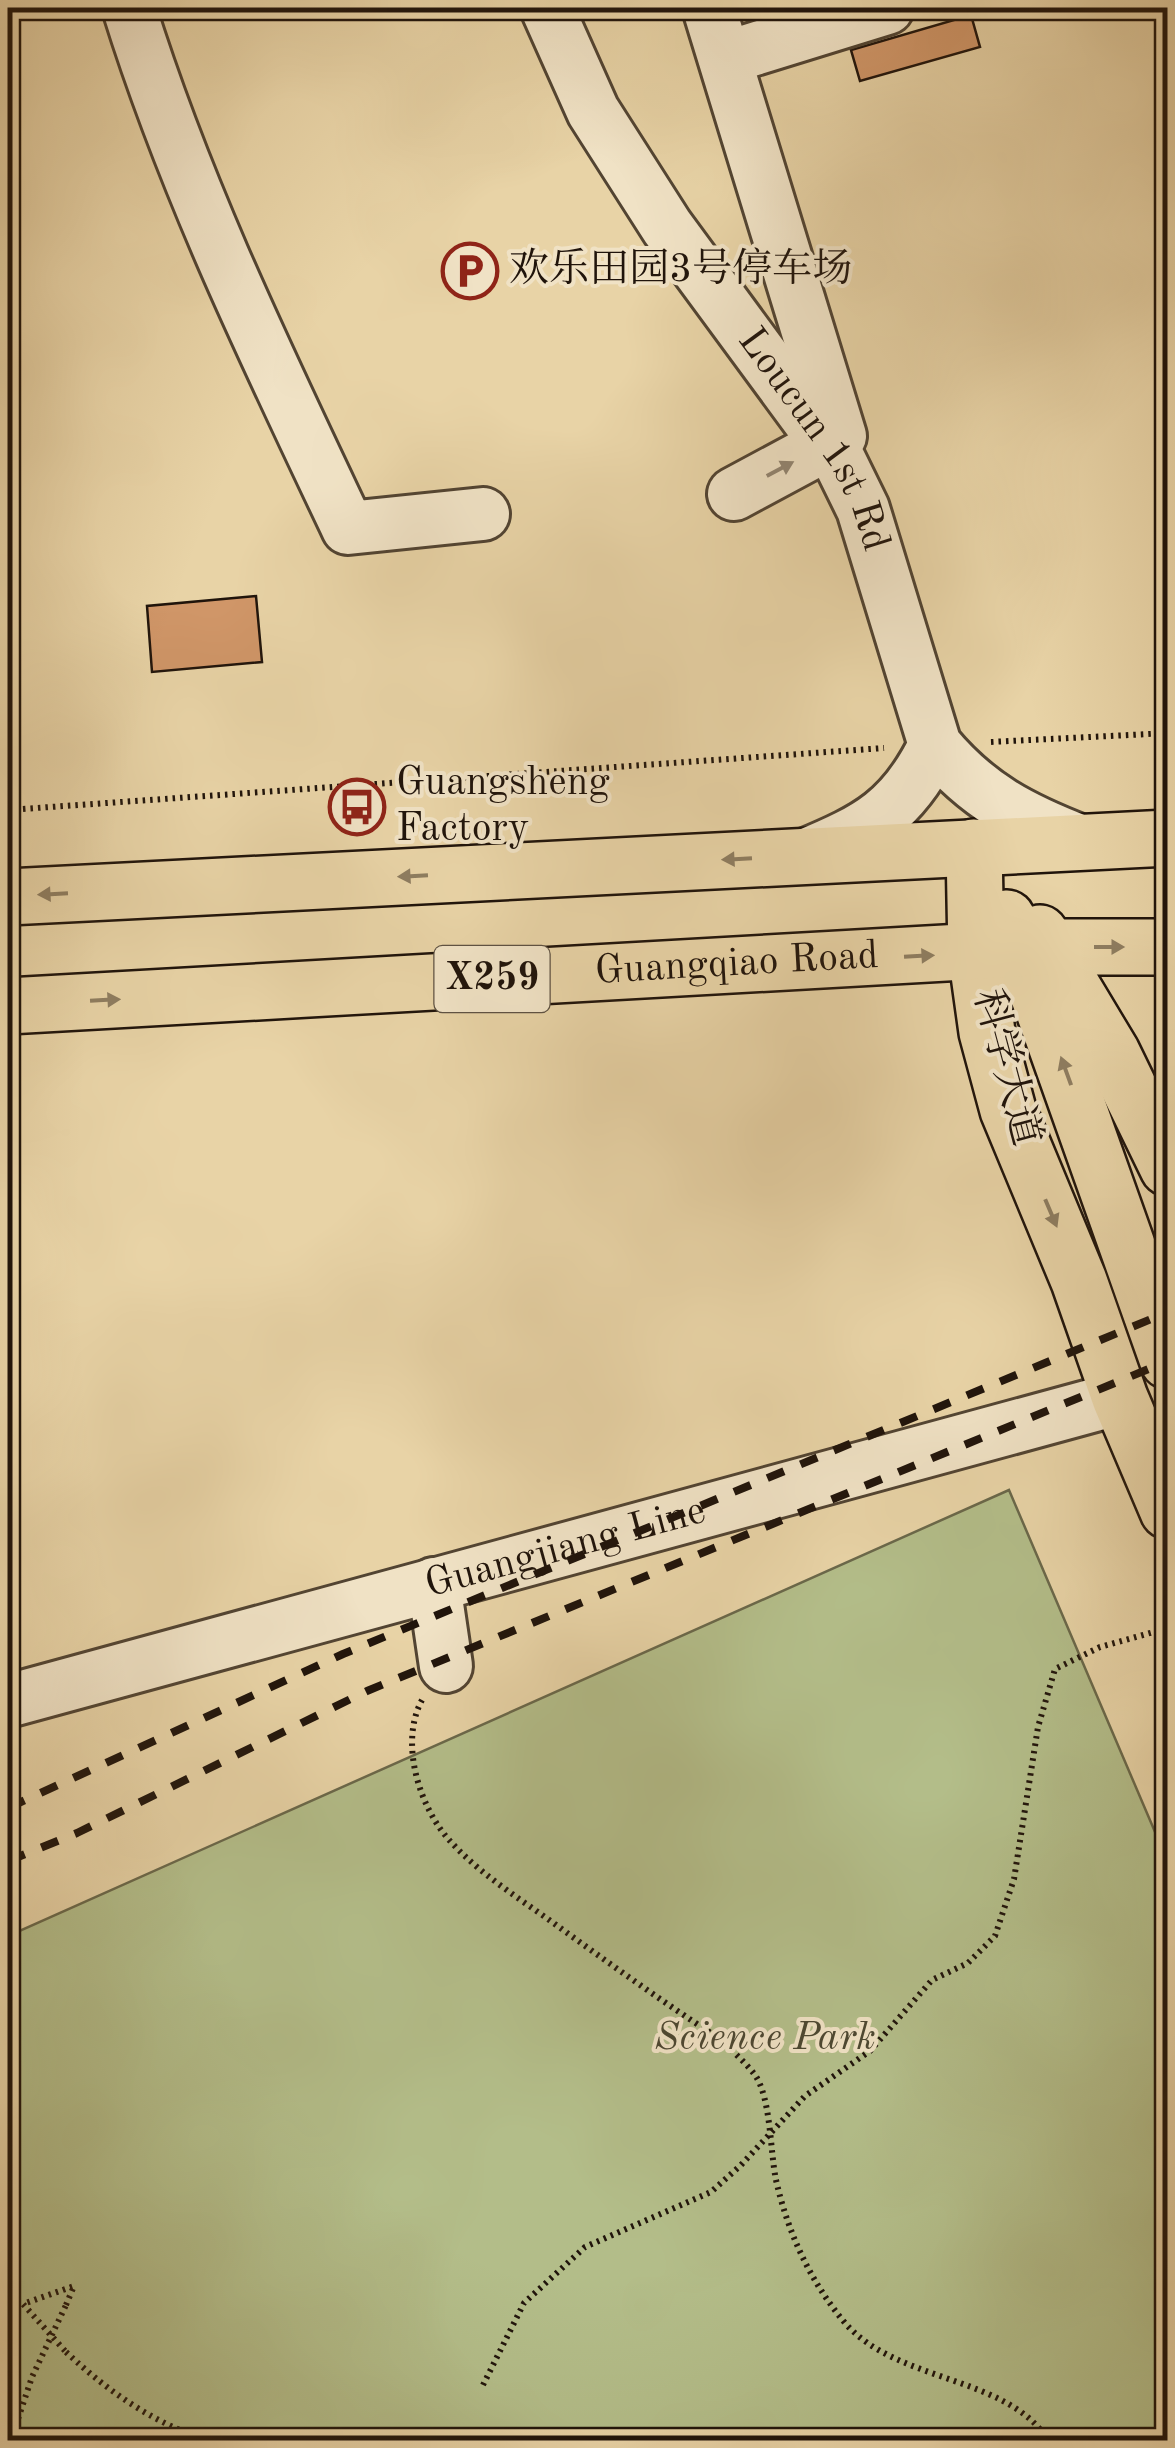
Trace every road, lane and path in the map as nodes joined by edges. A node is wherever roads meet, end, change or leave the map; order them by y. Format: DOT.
graph roads {
  1 [pos="128,8"];
  2 [pos="546,8"];
  3 [pos="709,8"];
  4 [pos="887,8"];
  5 [pos="725,58"];
  6 [pos="827,444"];
  7 [pos="734,494"];
  8 [pos="863,510"];
  9 [pos="483,514"];
  10 [pos="1168,733"];
  11 [pos="936,745"];
  12 [pos="8,810"];
  13 [pos="1168,838"];
  14 [pos="1082,842"];
  15 [pos="974,847"];
  16 [pos="804,856"];
  17 [pos="8,897"];
  18 [pos="1168,946"];
  19 [pos="1016,950"];
  20 [pos="8,1006"];
  21 [pos="1168,1168"];
  22 [pos="1168,1361"];
  23 [pos="1120,1398"];
  24 [pos="1168,1511"];
  25 [pos="434,1584"];
  26 [pos="1168,1628"];
  27 [pos="446,1666"];
  28 [pos="8,1701"];
  29 [pos="769,2133"];
  30 [pos="482,2385"];
  31 [pos="11,2440"];
  32 [pos="211,2440"];
  33 [pos="1048,2440"];
  1 -- 9 [label="street"];
  2 -- 6 [label="street, Loucun 1st Rd"];
  3 -- 5 [label="street"];
  4 -- 5 [label="street"];
  5 -- 8 [label="street"];
  7 -- 6 [label="street, one-way"];
  6 -- 8 [label="street, Loucun 1st Rd"];
  8 -- 11 [label="street, Loucun 1st Rd"];
  10 -- 11 [label="path"];
  11 -- 12 [label="path"];
  11 -- 14 [label="street"];
  11 -- 16 [label="street"];
  13 -- 14 [label="main road"];
  14 -- 15 [label="main road"];
  15 -- 16 [label="main road"];
  15 -- 19 [label="main road, 科学大道"];
  15 -- 19 [label="main road, 科学大道"];
  16 -- 17 [label="main road, one-way"];
  19 -- 18 [label="main road, Guangqiao Road / X259, one-way"];
  20 -- 19 [label="main road, Guangqiao Road / X259, one-way"];
  19 -- 21 [label="main road"];
  22 -- 19 [label="main road, one-way"];
  19 -- 23 [label="main road, 科学大道, one-way"];
  23 -- 24 [label="main road, 科学大道"];
  23 -- 25 [label="street, Guangjiang Line"];
  25 -- 27 [label="street"];
  25 -- 28 [label="street, Guangjiang Line"];
  26 -- 29 [label="path"];
  27 -- 29 [label="path"];
  29 -- 30 [label="path"];
  29 -- 33 [label="path"];
  31 -- 32 [label="path, bridge"];
}
